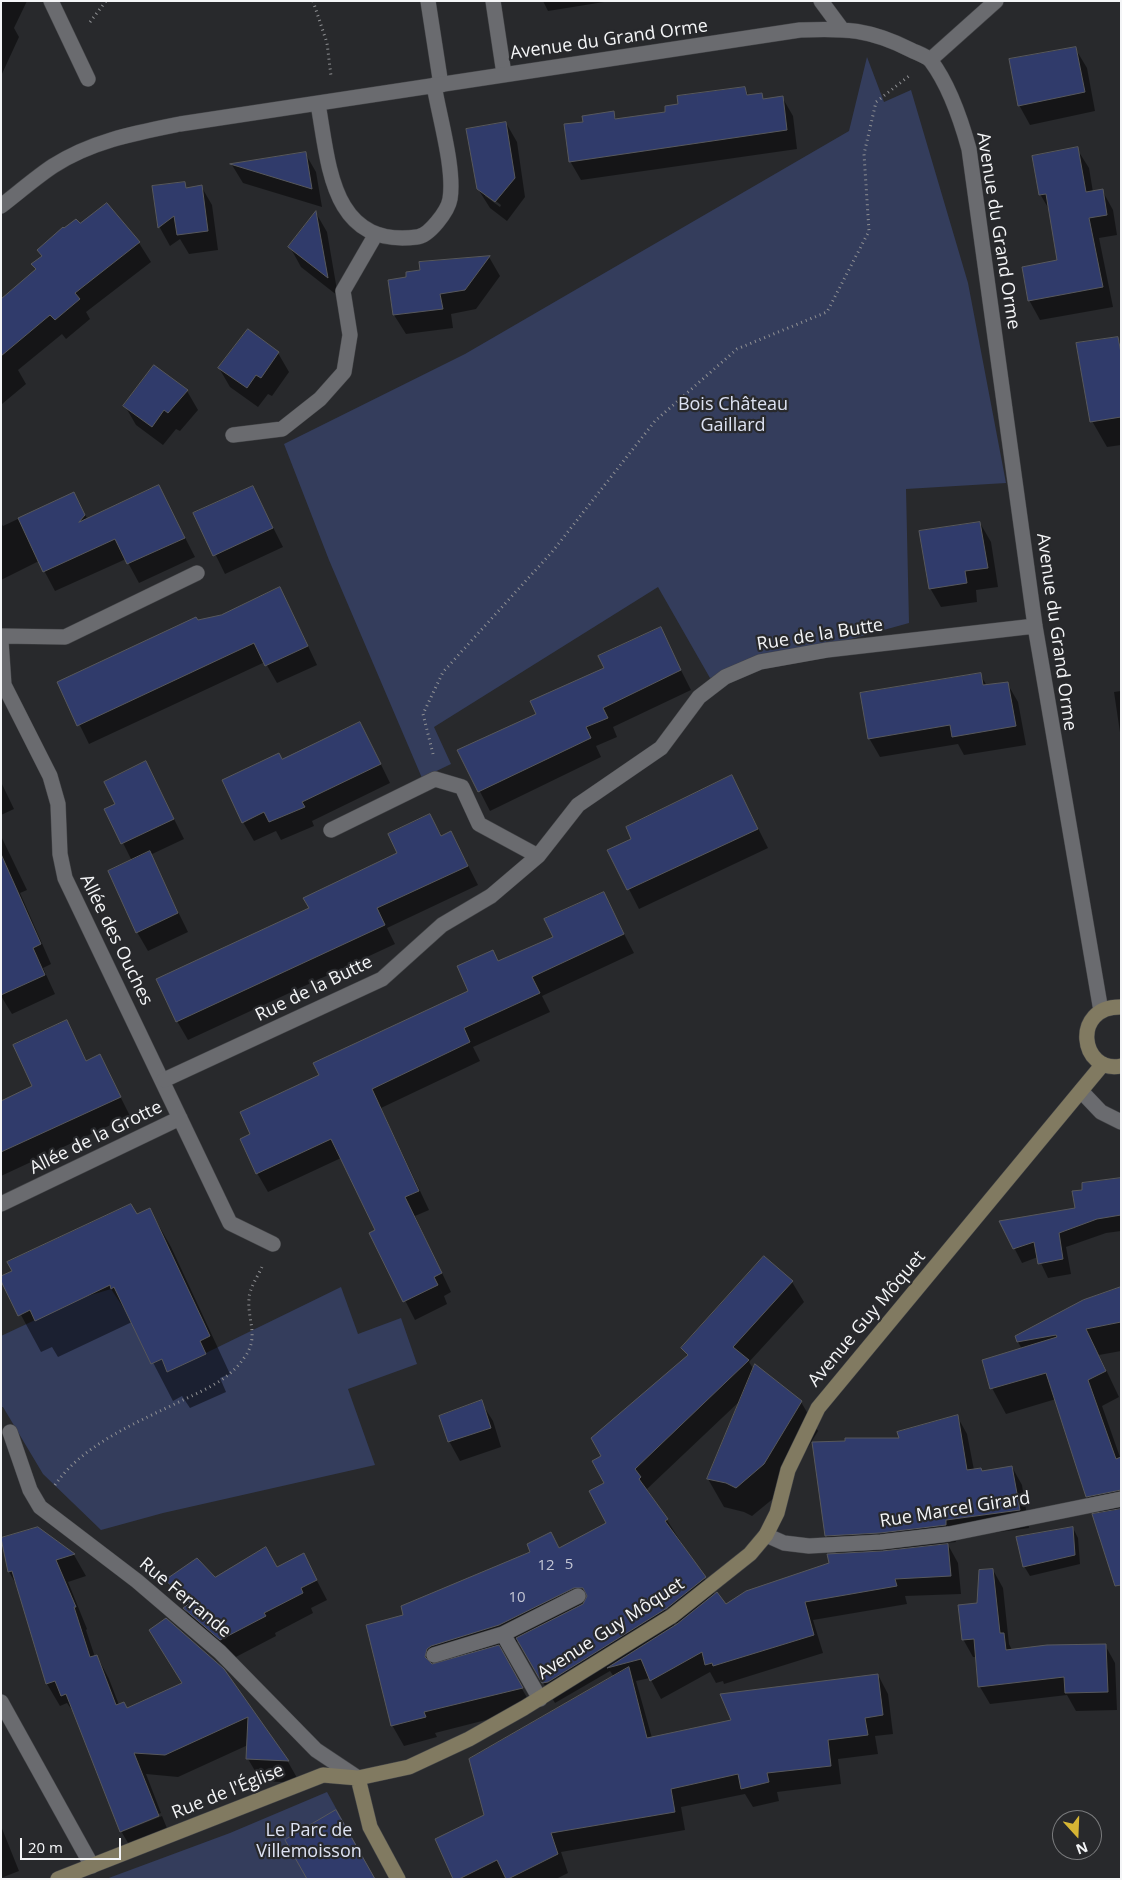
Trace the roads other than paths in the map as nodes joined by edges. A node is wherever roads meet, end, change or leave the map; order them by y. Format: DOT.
graph roads {
  1 [pos="51,1"];
  2 [pos="428,1"];
  3 [pos="493,1"];
  4 [pos="820,1"];
  5 [pos="996,1"];
  6 [pos="841,28"];
  7 [pos="930,60"];
  8 [pos="504,74"];
  9 [pos="88,79"];
  10 [pos="437,85"];
  11 [pos="318,104"];
  12 [pos="1,206"];
  13 [pos="376,234"];
  14 [pos="233,435"];
  15 [pos="197,573"];
  16 [pos="1035,626"];
  17 [pos="1,636"];
  18 [pos="1,641"];
  19 [pos="331,830"];
  20 [pos="538,856"];
  21 [pos="1121,1007"];
  22 [pos="1101,1011"];
  23 [pos="1115,1069"];
  24 [pos="164,1080"];
  25 [pos="1081,1091"];
  26 [pos="180,1118"];
  27 [pos="1121,1122"];
  28 [pos="1,1204"];
  29 [pos="273,1244"];
  30 [pos="10,1432"];
  31 [pos="1121,1499"];
  32 [pos="766,1536"];
  33 [pos="578,1596"];
  34 [pos="503,1634"];
  35 [pos="434,1655"];
  36 [pos="540,1699"];
  37 [pos="1,1702"];
  38 [pos="358,1778"];
  39 [pos="92,1866"];
  40 [pos="58,1879"];
  41 [pos="398,1879"];
  1 -- 9 [label="street"];
  2 -- 10 [label="street"];
  3 -- 8 [label="street"];
  4 -- 6 [label="street"];
  5 -- 7 [label="street"];
  6 -- 7 [label="street, Avenue du Grand Orme"];
  6 -- 8 [label="street, Avenue du Grand Orme"];
  7 -- 16 [label="street, Avenue du Grand Orme"];
  8 -- 10 [label="street, Avenue du Grand Orme"];
  10 -- 11 [label="street, Avenue du Grand Orme"];
  10 -- 13 [label="street"];
  11 -- 12 [label="street, Avenue du Grand Orme"];
  11 -- 13 [label="street"];
  13 -- 14 [label="street"];
  15 -- 17 [label="street"];
  16 -- 20 [label="street, Rue de la Butte"];
  16 -- 22 [label="street, Avenue du Grand Orme"];
  18 -- 24 [label="street, Allée des Ouches"];
  19 -- 20 [label="street"];
  20 -- 24 [label="street, Rue de la Butte"];
  21 -- 22 [label="street"];
  22 -- 23 [label="street"];
  23 -- 25 [label="street, Avenue Guy Môquet"];
  24 -- 26 [label="street, Allée de la Grotte"];
  25 -- 27 [label="street"];
  25 -- 32 [label="street, Avenue Guy Môquet"];
  26 -- 28 [label="street, Allée de la Grotte"];
  26 -- 29 [label="street, Allée de la Grotte"];
  30 -- 38 [label="street, Rue Ferrande"];
  31 -- 32 [label="street, Rue Marcel Girard"];
  32 -- 36 [label="street, Avenue Guy Môquet"];
  33 -- 34 [label="street"];
  34 -- 35 [label="street"];
  34 -- 36 [label="street"];
  36 -- 38 [label="street, Avenue Guy Môquet"];
  37 -- 39 [label="street"];
  38 -- 39 [label="street, Rue de l'Église"];
  38 -- 41 [label="street"];
  39 -- 40 [label="street, Rue de l'Église"];
}
